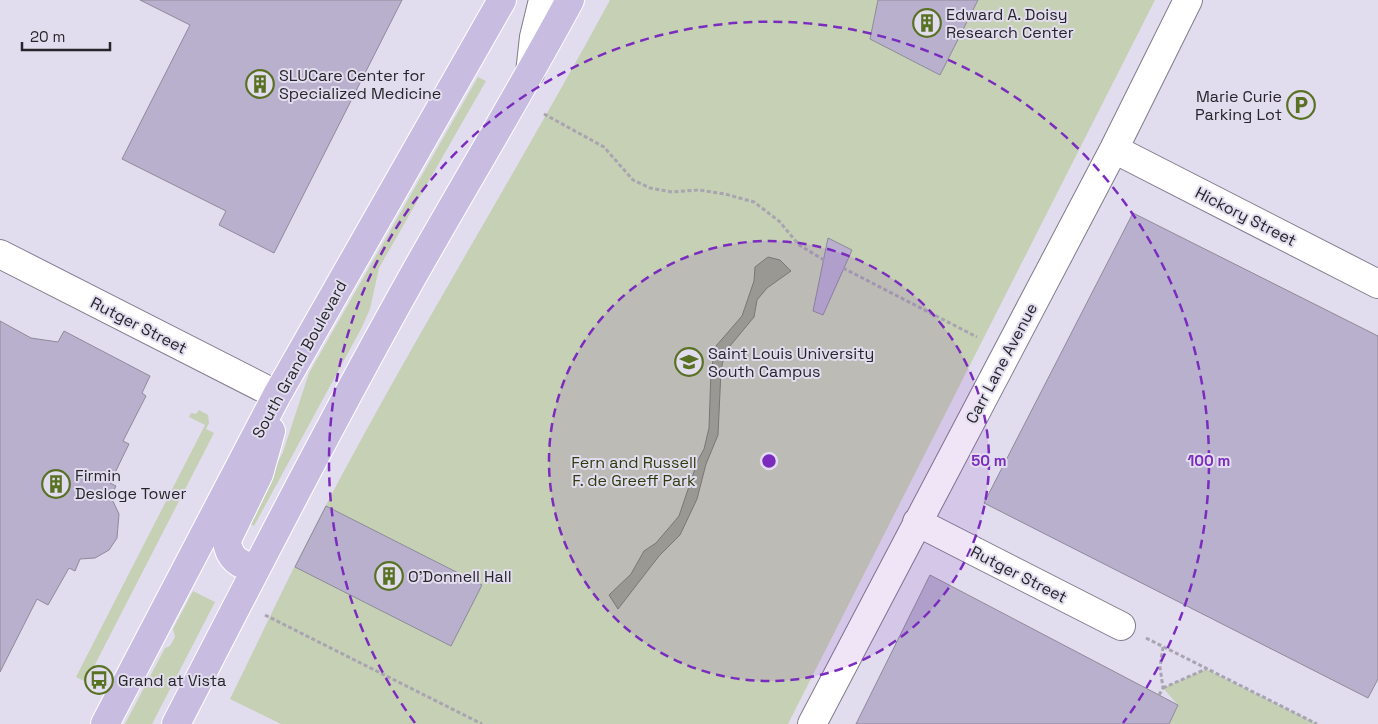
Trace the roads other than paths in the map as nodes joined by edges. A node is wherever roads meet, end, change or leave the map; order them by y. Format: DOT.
graph roads {
  1 [pos="502,0"];
  2 [pos="543,0"];
  3 [pos="570,0"];
  4 [pos="1188,0"];
  5 [pos="530,74"];
  6 [pos="1114,149"];
  7 [pos="0,254"];
  8 [pos="1378,284"];
  9 [pos="277,395"];
  10 [pos="917,522"];
  11 [pos="257,566"];
  12 [pos="1121,626"];
  13 [pos="105,724"];
  14 [pos="176,724"];
  15 [pos="812,724"];
  1 -- 9 [label="main road, South Grand Boulevard"];
  2 -- 5 [label="street"];
  3 -- 5 [label="main road"];
  4 -- 6 [label="street, Carr Lane Avenue"];
  5 -- 11 [label="main road"];
  6 -- 8 [label="street, Hickory Street"];
  6 -- 10 [label="street, Carr Lane Avenue"];
  7 -- 9 [label="street, Rutger Street"];
  9 -- 11 [label="main road"];
  9 -- 13 [label="main road, South Grand Boulevard"];
  10 -- 12 [label="street, Rutger Street"];
  10 -- 15 [label="street, Carr Lane Avenue"];
  11 -- 14 [label="main road"];
}
